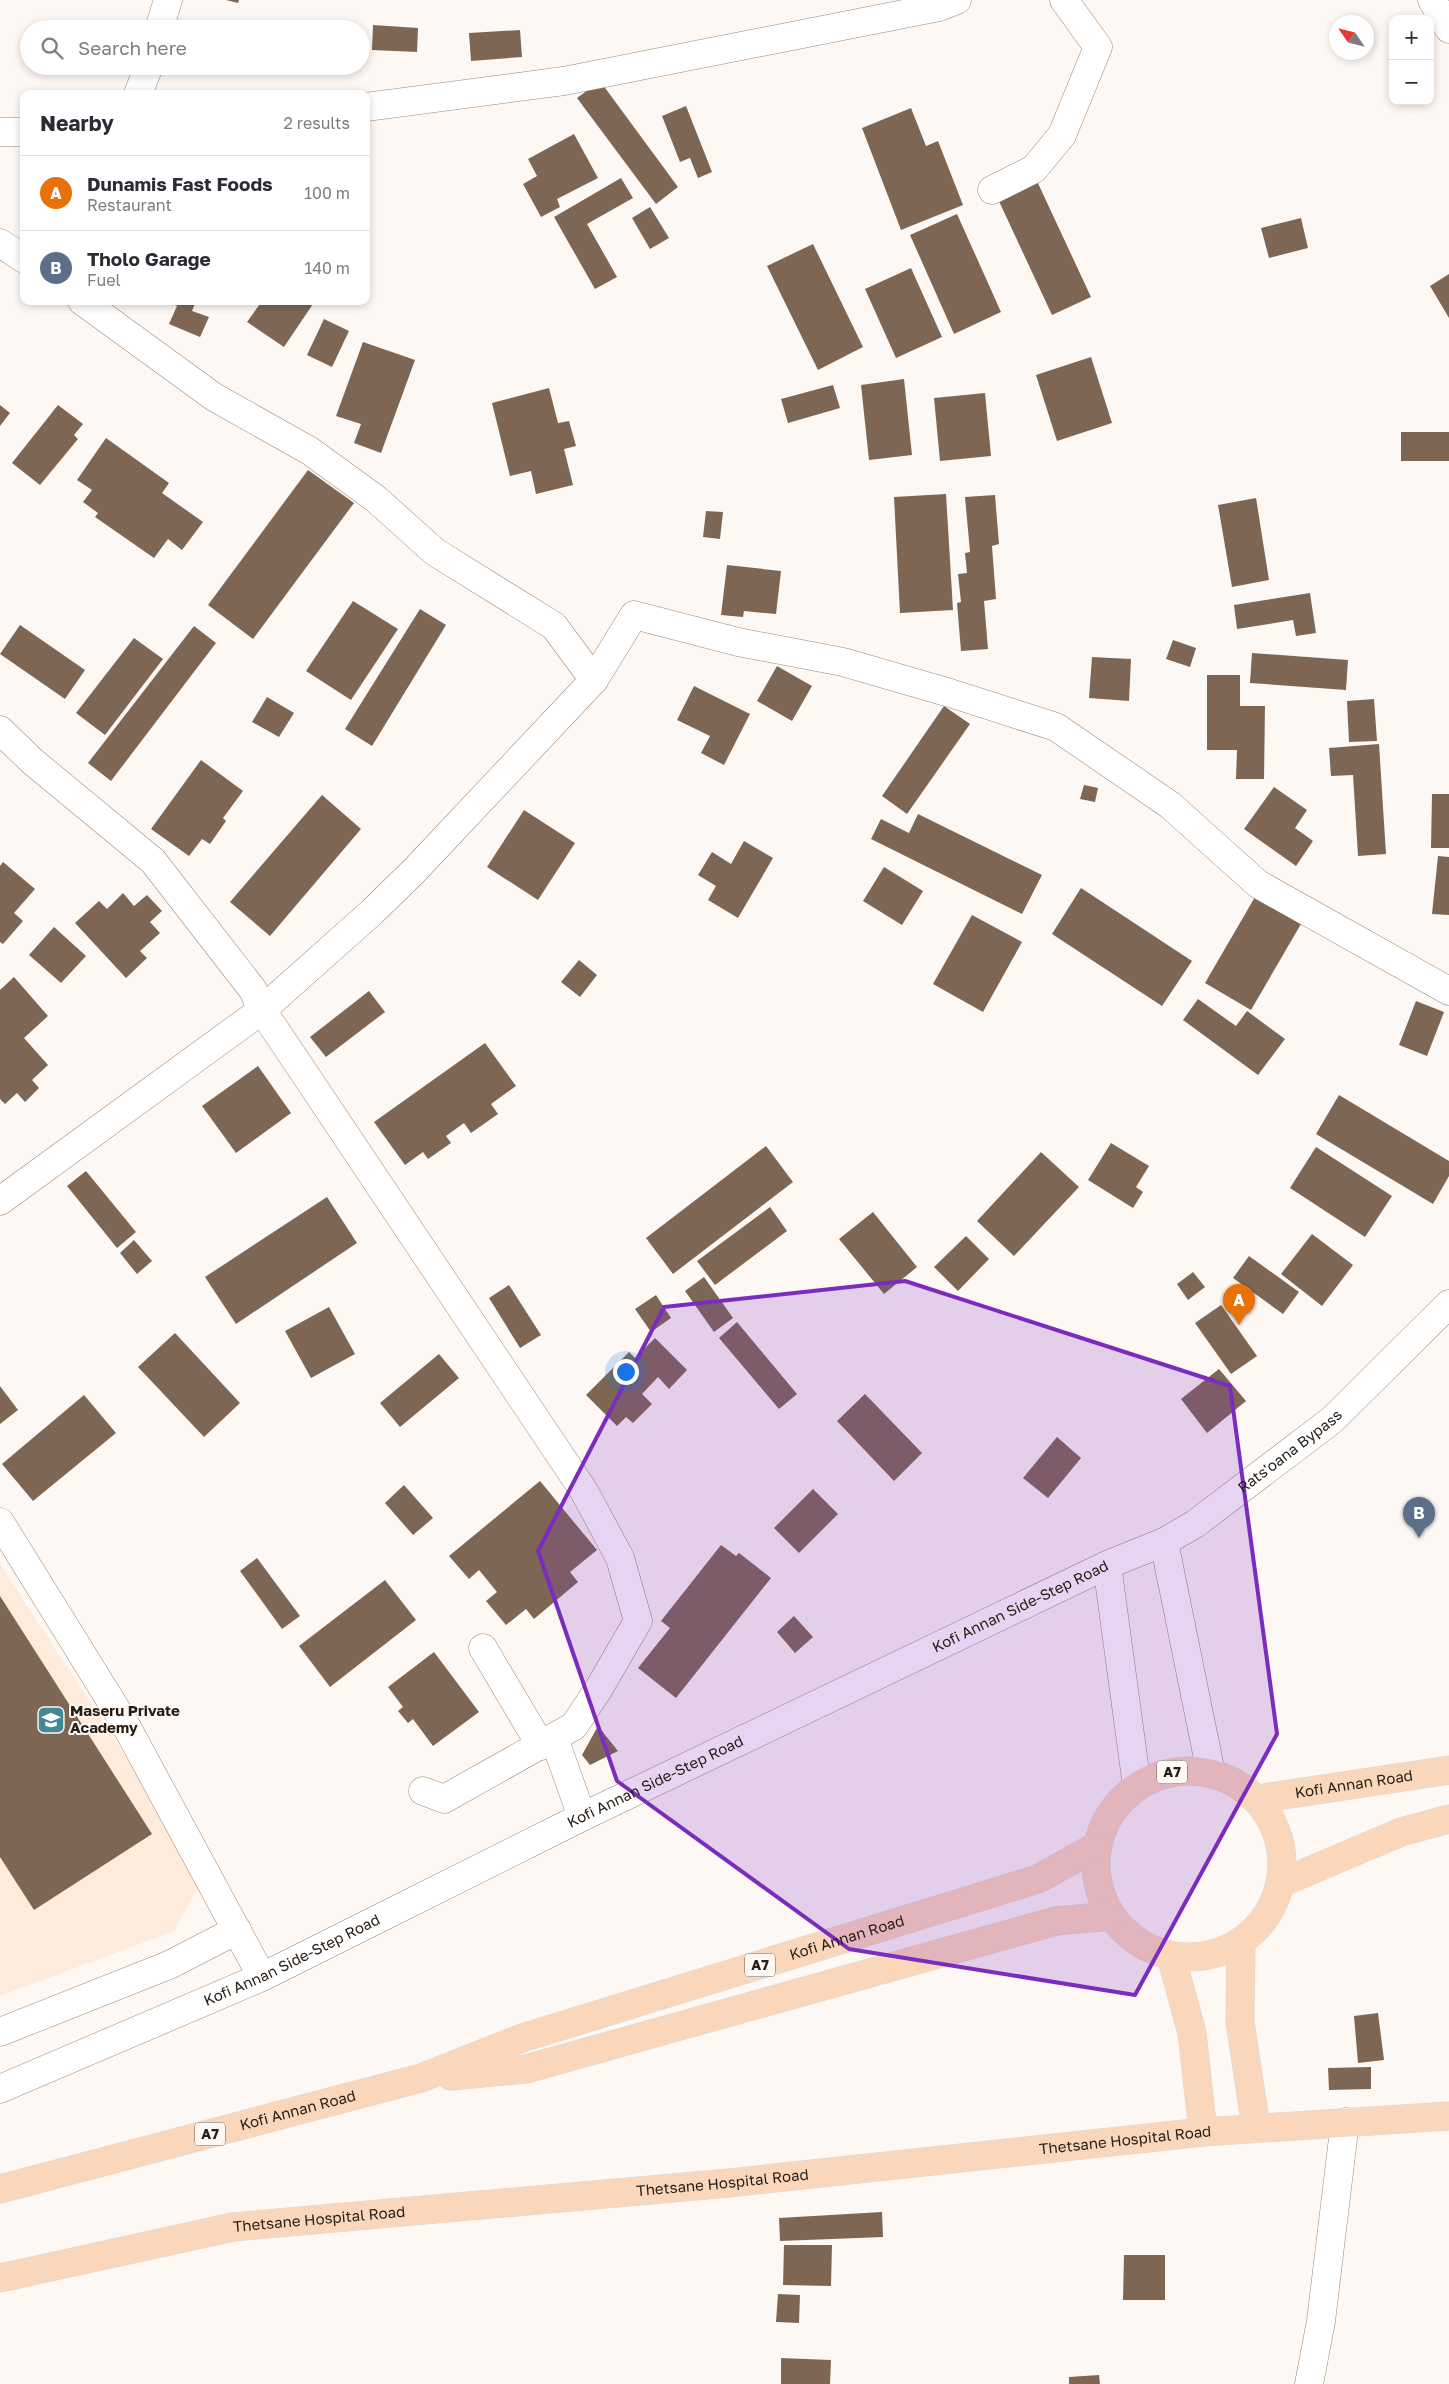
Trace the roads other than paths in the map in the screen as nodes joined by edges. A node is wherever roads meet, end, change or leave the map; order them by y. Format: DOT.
graph roads {
  1 [pos="168,0"];
  2 [pos="957,0"];
  3 [pos="1064,0"];
  4 [pos="1432,0"];
  5 [pos="162,20"];
  6 [pos="1449,29"];
  7 [pos="145,75"];
  8 [pos="140,90"];
  9 [pos="370,106"];
  10 [pos="0,132"];
  11 [pos="20,132"];
  12 [pos="992,190"];
  13 [pos="0,243"];
  14 [pos="20,256"];
  15 [pos="88,305"];
  16 [pos="594,680"];
  17 [pos="0,730"];
  18 [pos="1449,991"];
  19 [pos="262,1010"];
  20 [pos="0,1200"];
  21 [pos="1449,1304"];
  22 [pos="0,1522"];
  23 [pos="1164,1542"];
  24 [pos="1107,1565"];
  25 [pos="483,1648"];
  26 [pos="548,1742"];
  27 [pos="1449,1770"];
  28 [pos="1211,1773"];
  29 [pos="1138,1786"];
  30 [pos="423,1791"];
  31 [pos="1257,1799"];
  32 [pos="582,1817"];
  33 [pos="1449,1819"];
  34 [pos="1097,1846"];
  35 [pos="1281,1883"];
  36 [pos="1111,1916"];
  37 [pos="237,1930"];
  38 [pos="1241,1942"];
  39 [pos="1171,1956"];
  40 [pos="262,1977"];
  41 [pos="0,2032"];
  42 [pos="421,2078"];
  43 [pos="0,2089"];
  44 [pos="1449,2116"];
  45 [pos="1345,2122"];
  46 [pos="1256,2127"];
  47 [pos="1203,2132"];
  48 [pos="0,2189"];
  49 [pos="0,2278"];
  50 [pos="1309,2384"];
  1 -- 5 [label="street"];
  2 -- 9 [label="street"];
  3 -- 12 [label="street"];
  4 -- 6 [label="street"];
  7 -- 8 [label="street"];
  10 -- 11 [label="street"];
  13 -- 14 [label="street"];
  15 -- 16 [label="street"];
  16 -- 18 [label="street"];
  16 -- 19 [label="street"];
  17 -- 19 [label="street"];
  19 -- 20 [label="street"];
  19 -- 26 [label="street"];
  21 -- 23 [label="street, Rats'oana Bypass"];
  22 -- 37 [label="street"];
  23 -- 24 [label="street, Rats'oana Bypass"];
  23 -- 28 [label="street"];
  24 -- 29 [label="street, Kofi Annan Side-Step Road"];
  24 -- 32 [label="street, Kofi Annan Side-Step Road"];
  25 -- 26 [label="street"];
  26 -- 30 [label="street"];
  26 -- 32 [label="street"];
  27 -- 31 [label="main road, Kofi Annan Road"];
  28 -- 29 [label="main road, A7"];
  28 -- 31 [label="main road, A7"];
  29 -- 34 [label="main road, A7"];
  31 -- 35 [label="main road, A7"];
  32 -- 40 [label="street, Kofi Annan Side-Step Road"];
  33 -- 35 [label="main road"];
  34 -- 36 [label="main road, A7"];
  34 -- 42 [label="main road, Kofi Annan Road / A7"];
  35 -- 38 [label="main road, A7"];
  36 -- 39 [label="main road, A7"];
  36 -- 42 [label="main road, Kofi Annan Road / A7"];
  37 -- 40 [label="street"];
  37 -- 41 [label="street"];
  38 -- 39 [label="main road, A7"];
  38 -- 46 [label="main road"];
  39 -- 47 [label="main road"];
  40 -- 43 [label="street, Kofi Annan Side-Step Road"];
  42 -- 48 [label="main road, Kofi Annan Road / A7"];
  44 -- 45 [label="main road, Thetsane Hospital Road"];
  45 -- 46 [label="main road, Thetsane Hospital Road"];
  45 -- 50 [label="street"];
  46 -- 47 [label="main road, Thetsane Hospital Road"];
  47 -- 49 [label="main road, Thetsane Hospital Road"];
}
